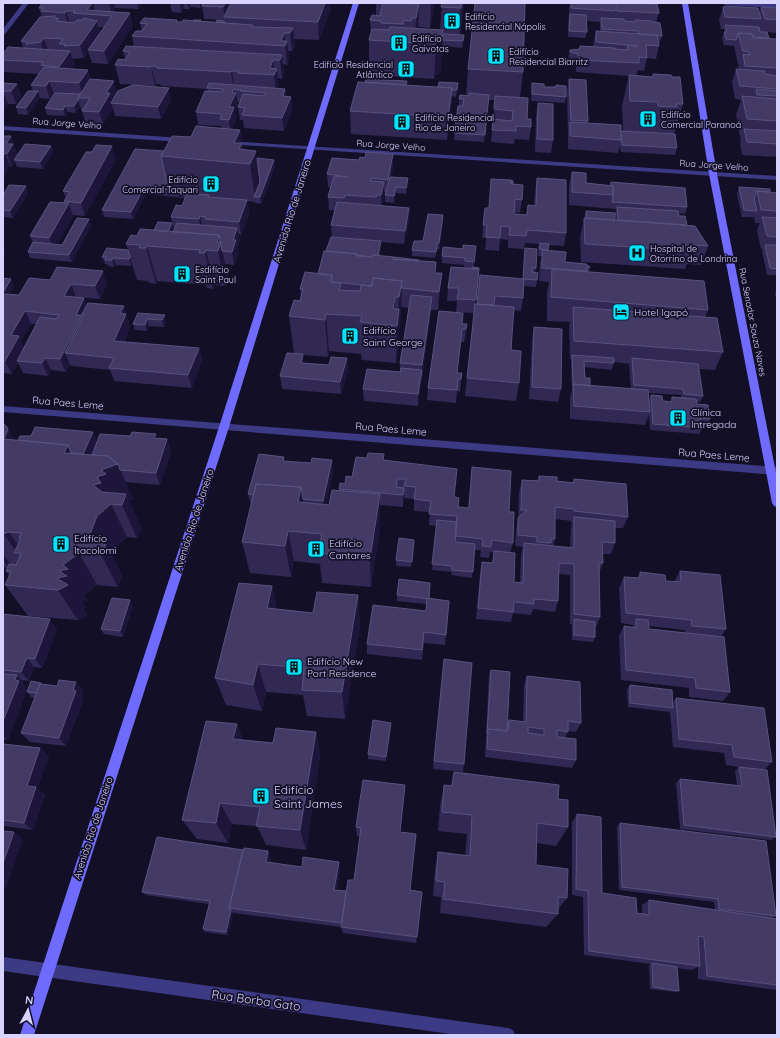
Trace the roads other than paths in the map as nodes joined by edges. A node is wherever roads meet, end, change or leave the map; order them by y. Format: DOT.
graph roads {
  1 [pos="26,3"];
  2 [pos="356,3"];
  3 [pos="686,3"];
  4 [pos="725,3"];
  5 [pos="777,6"];
  6 [pos="3,33"];
  7 [pos="3,128"];
  8 [pos="192,141"];
  9 [pos="224,143"];
  10 [pos="311,149"];
  11 [pos="714,174"];
  12 [pos="777,178"];
  13 [pos="3,409"];
  14 [pos="224,427"];
  15 [pos="774,471"];
  16 [pos="777,503"];
  17 [pos="3,964"];
  18 [pos="47,971"];
  19 [pos="27,1035"];
  20 [pos="508,1035"];
  1 -- 6 [label="street"];
  2 -- 10 [label="street, Avenida Rio de Janeiro"];
  3 -- 11 [label="street, Rua Senador Souza Naves"];
  4 -- 5 [label="street"];
  7 -- 8 [label="street, Rua Jorge Velho"];
  9 -- 10 [label="street, Rua Jorge Velho"];
  10 -- 11 [label="street, Rua Jorge Velho"];
  10 -- 14 [label="street, Avenida Rio de Janeiro"];
  11 -- 12 [label="street, Rua Jorge Velho"];
  11 -- 15 [label="street, Rua Senador Souza Naves"];
  13 -- 14 [label="street, Rua Paes Leme"];
  14 -- 15 [label="street, Rua Paes Leme"];
  14 -- 18 [label="street, Avenida Rio de Janeiro"];
  15 -- 16 [label="street, Rua Senador Souza Naves"];
  17 -- 18 [label="street, Rua Borba Gato"];
  18 -- 19 [label="street, Avenida Rio de Janeiro"];
  18 -- 20 [label="street, Rua Borba Gato"];
}
